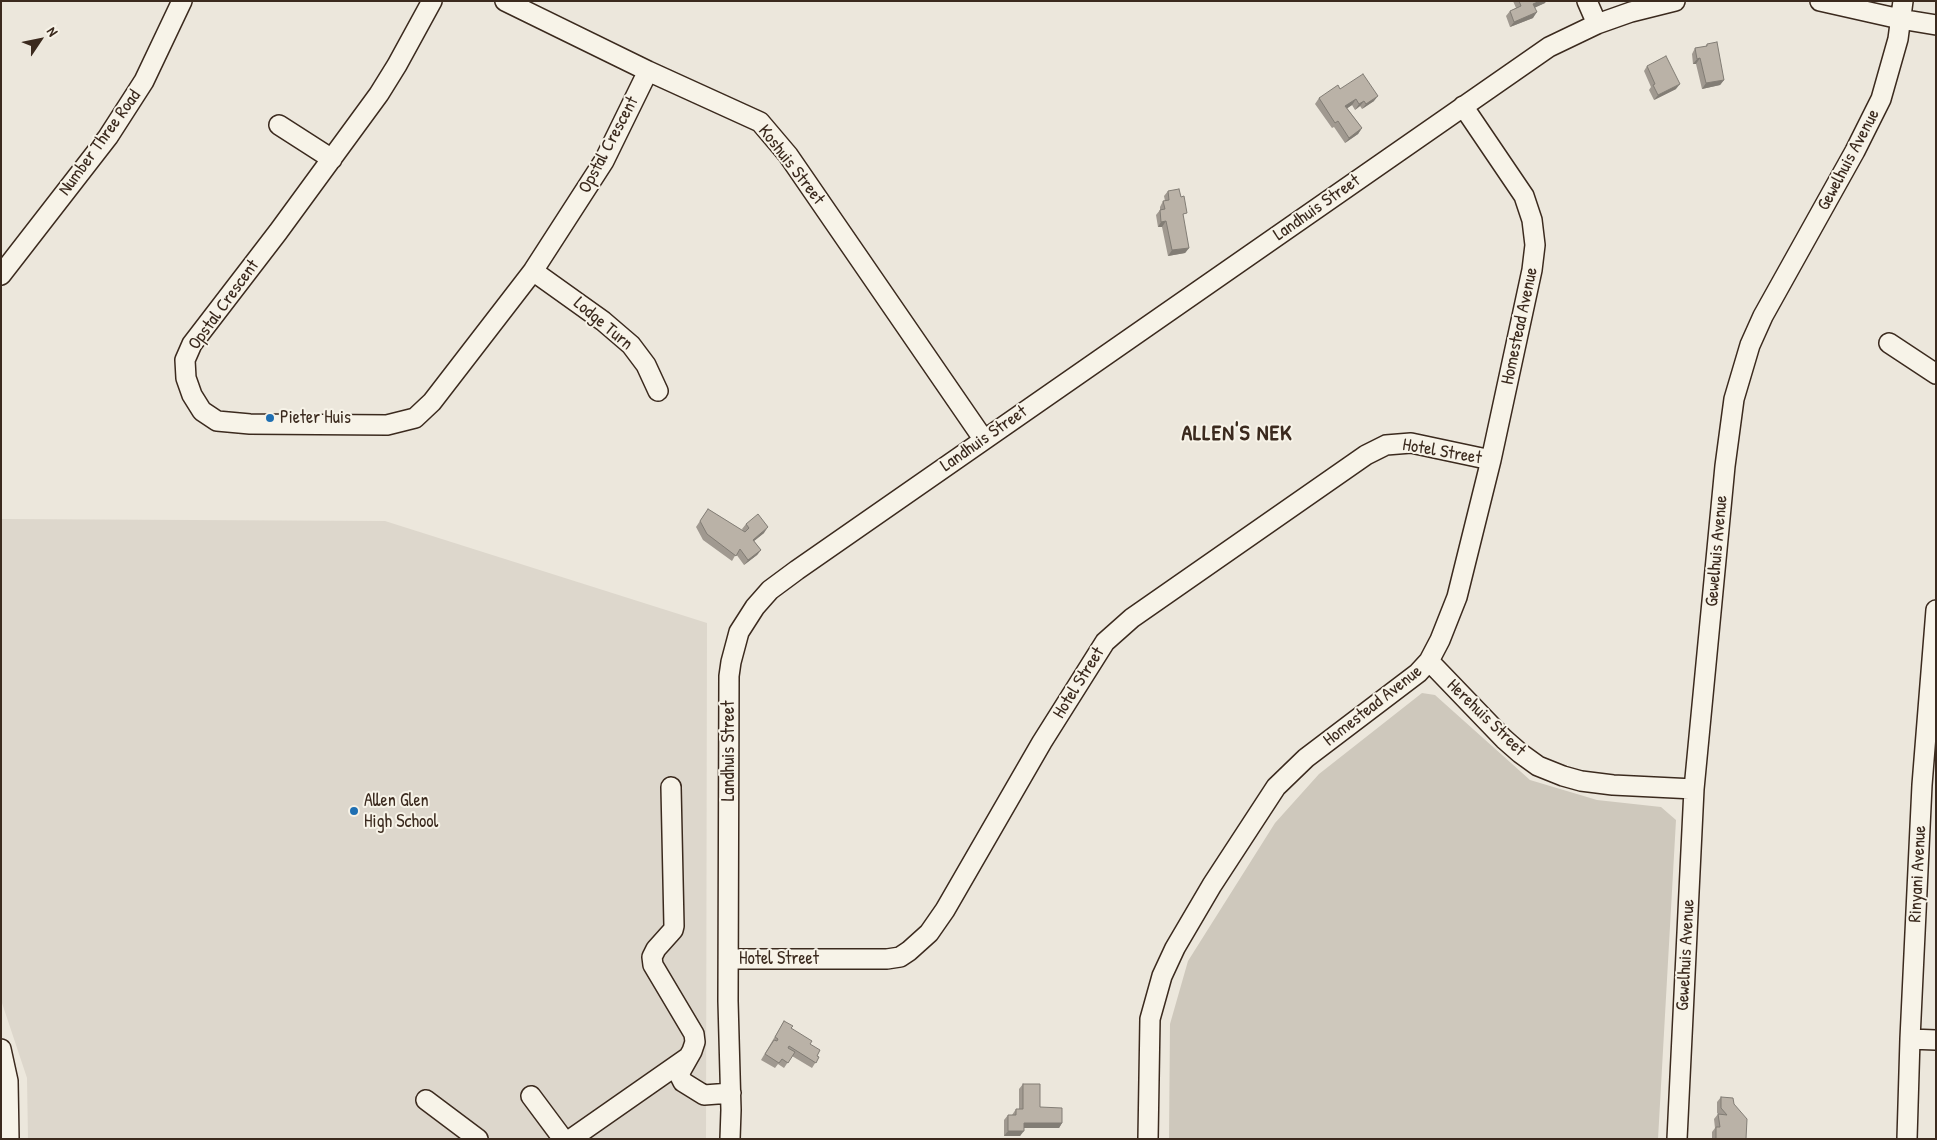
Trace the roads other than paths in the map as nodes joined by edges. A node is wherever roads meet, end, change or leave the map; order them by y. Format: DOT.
graph roads {
  1 [pos="182,1"];
  2 [pos="432,1"];
  3 [pos="504,1"];
  4 [pos="1587,1"];
  5 [pos="1675,1"];
  6 [pos="1820,1"];
  7 [pos="1901,10"];
  8 [pos="1597,24"];
  9 [pos="1936,25"];
  10 [pos="648,71"];
  11 [pos="1463,106"];
  12 [pos="279,125"];
  13 [pos="332,159"];
  14 [pos="533,270"];
  15 [pos="1,275"];
  16 [pos="1889,342"];
  17 [pos="1936,374"];
  18 [pos="658,391"];
  19 [pos="984,440"];
  20 [pos="1491,460"];
  21 [pos="1936,610"];
  22 [pos="1429,661"];
  23 [pos="671,787"];
  24 [pos="1694,789"];
  25 [pos="729,959"];
  26 [pos="1910,1039"];
  27 [pos="1936,1040"];
  28 [pos="1,1049"];
  29 [pos="688,1058"];
  30 [pos="731,1093"];
  31 [pos="531,1096"];
  32 [pos="426,1100"];
  33 [pos="9,1139"];
  34 [pos="478,1139"];
  35 [pos="562,1139"];
  36 [pos="571,1139"];
  37 [pos="730,1139"];
  38 [pos="1148,1139"];
  39 [pos="1677,1139"];
  40 [pos="1907,1139"];
  1 -- 15 [label="street, Number Three Road"];
  2 -- 13 [label="street, Opstal Crescent"];
  3 -- 10 [label="street, Koshuis Street"];
  4 -- 8 [label="street"];
  5 -- 8 [label="street, Landhuis Street"];
  6 -- 7 [label="street"];
  7 -- 9 [label="street"];
  7 -- 24 [label="street, Gewelhuis Avenue"];
  8 -- 11 [label="street, Landhuis Street"];
  10 -- 14 [label="street, Opstal Crescent"];
  10 -- 19 [label="street, Koshuis Street"];
  11 -- 19 [label="street, Landhuis Street"];
  11 -- 20 [label="street, Homestead Avenue"];
  12 -- 13 [label="street"];
  13 -- 14 [label="street, Opstal Crescent"];
  14 -- 18 [label="street, Lodge Turn"];
  16 -- 17 [label="street"];
  19 -- 25 [label="street, Landhuis Street"];
  20 -- 22 [label="street, Homestead Avenue"];
  20 -- 25 [label="street, Hotel Street"];
  21 -- 26 [label="street, Rinyani Avenue"];
  22 -- 24 [label="street, Herehuis Street"];
  22 -- 38 [label="street, Homestead Avenue"];
  23 -- 29 [label="street"];
  24 -- 39 [label="street, Gewelhuis Avenue"];
  25 -- 30 [label="street, Landhuis Street"];
  26 -- 27 [label="street"];
  26 -- 40 [label="street, Rinyani Avenue"];
  28 -- 33 [label="street"];
  29 -- 30 [label="street"];
  29 -- 36 [label="street"];
  30 -- 37 [label="street, Landhuis Street"];
  31 -- 35 [label="street"];
  32 -- 34 [label="street"];
}
